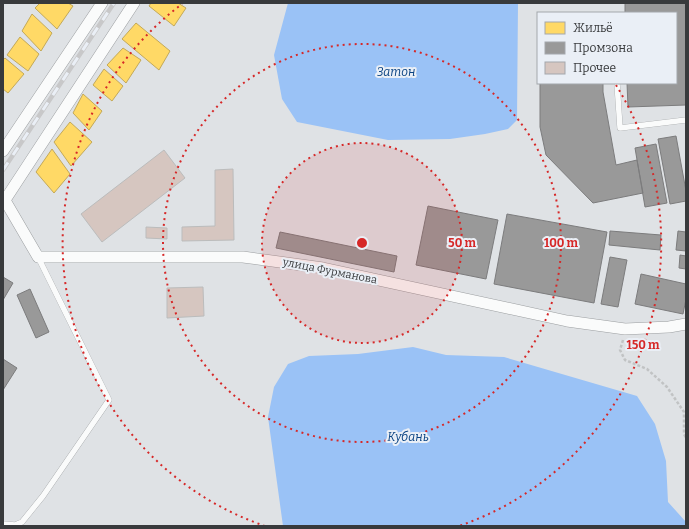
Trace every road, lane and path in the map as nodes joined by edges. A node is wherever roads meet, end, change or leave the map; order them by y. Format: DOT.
graph roads {
  1 [pos="102,3"];
  2 [pos="134,3"];
  3 [pos="617,84"];
  4 [pos="686,120"];
  5 [pos="3,151"];
  6 [pos="4,200"];
  7 [pos="38,257"];
  8 [pos="686,324"];
  9 [pos="625,329"];
  10 [pos="686,438"];
  11 [pos="3,524"];
  1 -- 5 [label="street"];
  2 -- 6 [label="street"];
  3 -- 4 [label="lane"];
  6 -- 7 [label="street"];
  7 -- 9 [label="street, улица Фурманова"];
  7 -- 11 [label="lane"];
  8 -- 9 [label="street, улица Фурманова"];
  9 -- 10 [label="path"];
}
